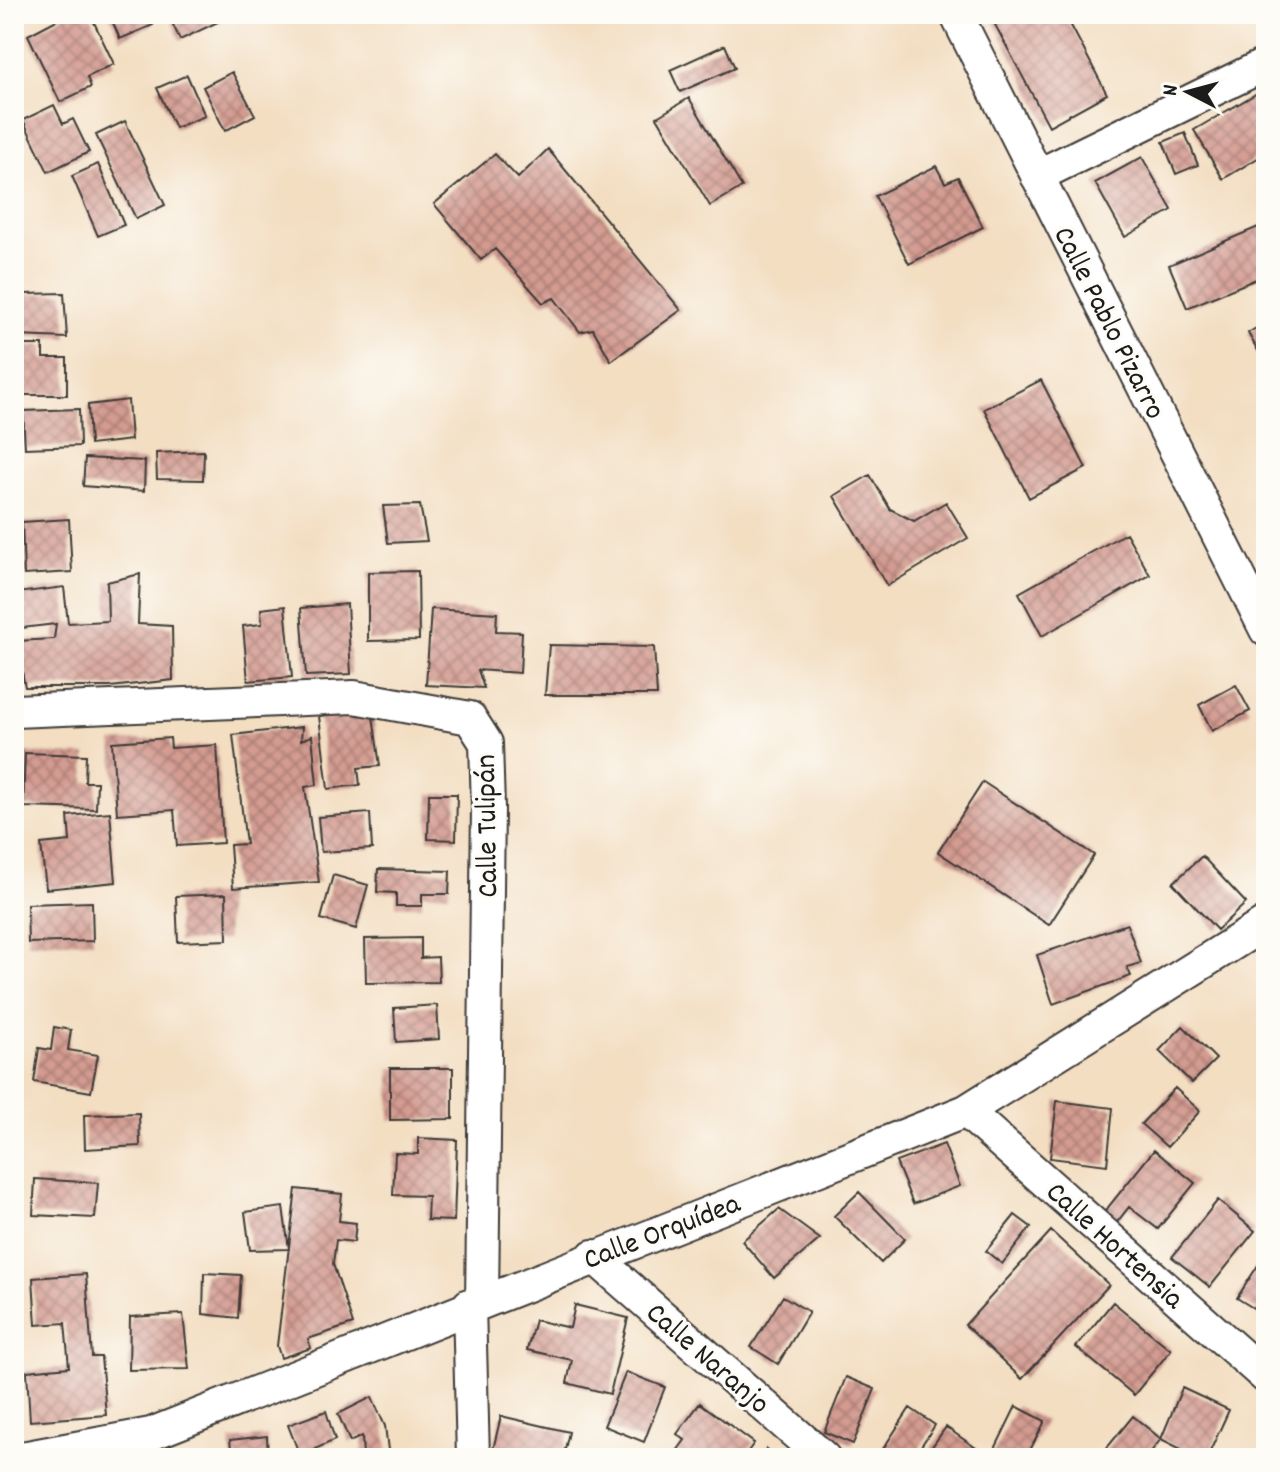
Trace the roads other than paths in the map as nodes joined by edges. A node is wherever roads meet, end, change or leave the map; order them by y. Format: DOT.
graph roads {
  1 [pos="956,14"];
  2 [pos="1266,64"];
  3 [pos="1037,176"];
  4 [pos="1257,586"];
  5 [pos="1266,630"];
  6 [pos="14,711"];
  7 [pos="1265,924"];
  8 [pos="966,1111"];
  9 [pos="593,1256"];
  10 [pos="476,1303"];
  11 [pos="1266,1377"];
  12 [pos="22,1458"];
  13 [pos="473,1458"];
  14 [pos="824,1458"];
  1 -- 3 [label="street, Calle Pablo Pizarro"];
  2 -- 3 [label="street"];
  3 -- 4 [label="street, Calle Pablo Pizarro"];
  4 -- 5 [label="street, Calle Pablo Pizarro"];
  6 -- 10 [label="street, Calle Tulipán"];
  7 -- 8 [label="street, Calle Orquídea"];
  8 -- 9 [label="street, Calle Orquídea"];
  8 -- 11 [label="street, Calle Hortensia"];
  9 -- 10 [label="street, Calle Orquídea"];
  9 -- 14 [label="street, Calle Naranjo"];
  10 -- 12 [label="street, Calle Orquídea"];
  10 -- 13 [label="street, Calle Tulipán"];
}
